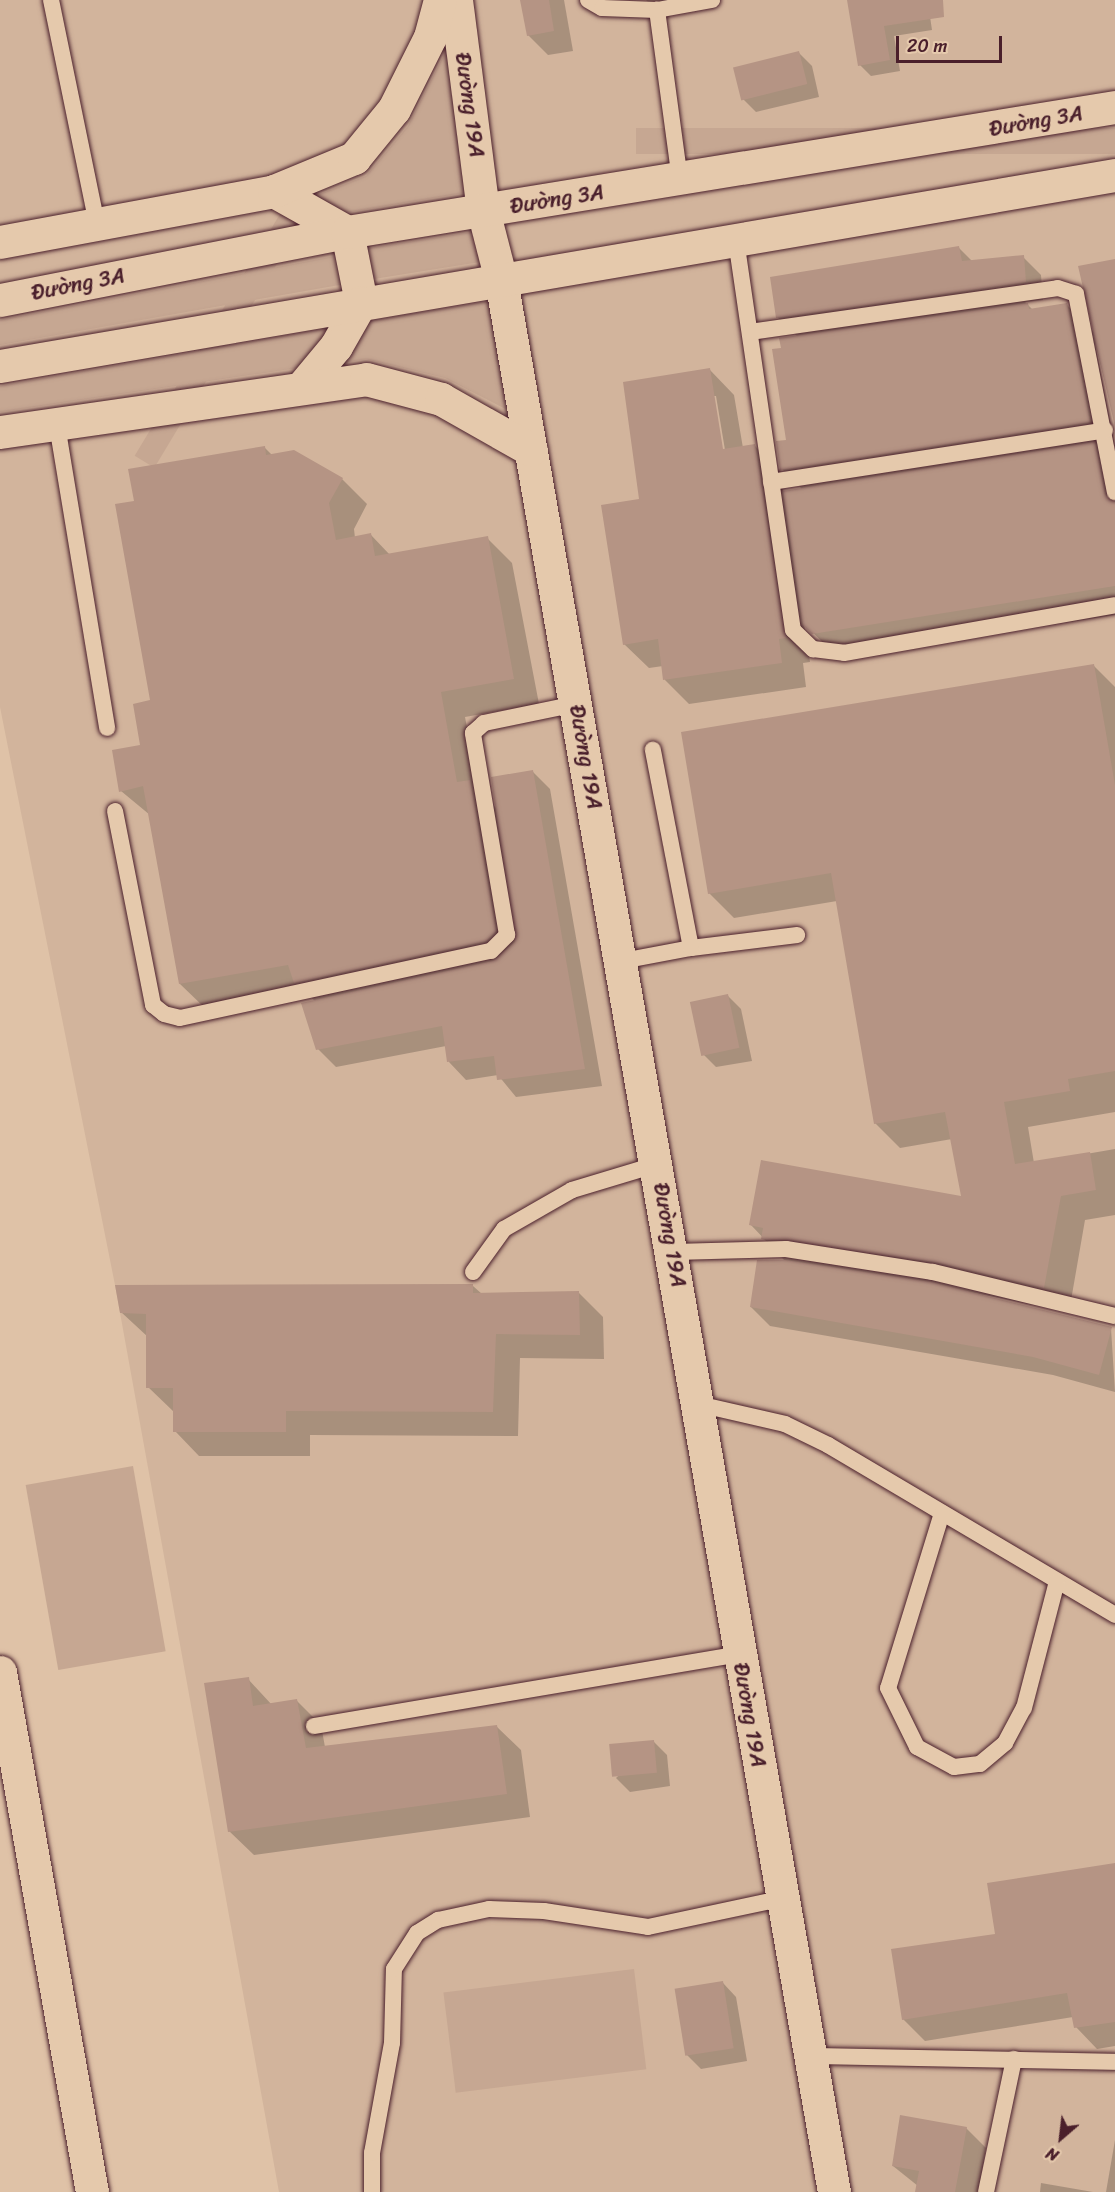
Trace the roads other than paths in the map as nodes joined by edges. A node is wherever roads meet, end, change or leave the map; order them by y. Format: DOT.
graph roads {
  1 [pos="51,0"];
  2 [pos="440,0"];
  3 [pos="456,0"];
  4 [pos="588,0"];
  5 [pos="712,0"];
  6 [pos="657,10"];
  7 [pos="1115,107"];
  8 [pos="1115,175"];
  9 [pos="680,180"];
  10 [pos="274,191"];
  11 [pos="483,210"];
  12 [pos="97,225"];
  13 [pos="347,232"];
  14 [pos="736,240"];
  15 [pos="0,242"];
  16 [pos="501,280"];
  17 [pos="0,300"];
  18 [pos="361,302"];
  19 [pos="750,332"];
  20 [pos="0,366"];
  21 [pos="302,387"];
  22 [pos="57,425"];
  23 [pos="1105,430"];
  24 [pos="0,432"];
  25 [pos="531,450"];
  26 [pos="771,482"];
  27 [pos="1115,492"];
  28 [pos="1115,605"];
  29 [pos="576,704"];
  30 [pos="107,728"];
  31 [pos="652,750"];
  32 [pos="115,811"];
  33 [pos="797,935"];
  34 [pos="691,948"];
  35 [pos="622,961"];
  36 [pos="658,1164"];
  37 [pos="674,1252"];
  38 [pos="473,1272"];
  39 [pos="1115,1316"];
  40 [pos="698,1404"];
  41 [pos="942,1512"];
  42 [pos="1057,1581"];
  43 [pos="1115,1615"];
  44 [pos="740,1654"];
  45 [pos="0,1672"];
  46 [pos="314,1726"];
  47 [pos="784,1898"];
  48 [pos="811,2056"];
  49 [pos="1014,2059"];
  50 [pos="1115,2062"];
  51 [pos="92,2192"];
  52 [pos="372,2192"];
  53 [pos="834,2192"];
  54 [pos="986,2192"];
  1 -- 12 [label="lane"];
  2 -- 10 [label="street"];
  3 -- 11 [label="street, Đường 19A"];
  4 -- 6 [label="lane"];
  5 -- 6 [label="lane"];
  6 -- 9 [label="lane"];
  7 -- 9 [label="street, Đường 3A"];
  8 -- 14 [label="street"];
  9 -- 11 [label="street, Đường 3A"];
  10 -- 12 [label="street"];
  10 -- 13 [label="street"];
  11 -- 13 [label="street, Đường 3A"];
  11 -- 16 [label="street, Đường 19A"];
  12 -- 15 [label="street"];
  13 -- 17 [label="street, Đường 3A"];
  13 -- 18 [label="street"];
  14 -- 16 [label="street"];
  14 -- 19 [label="lane"];
  16 -- 18 [label="street"];
  16 -- 25 [label="street, Đường 19A"];
  18 -- 20 [label="street"];
  18 -- 21 [label="street"];
  19 -- 23 [label="lane"];
  19 -- 26 [label="lane"];
  21 -- 22 [label="street"];
  21 -- 25 [label="street"];
  22 -- 24 [label="street"];
  22 -- 30 [label="lane"];
  23 -- 26 [label="lane"];
  23 -- 27 [label="lane"];
  25 -- 29 [label="street, Đường 19A"];
  26 -- 28 [label="lane"];
  29 -- 32 [label="lane"];
  29 -- 35 [label="street, Đường 19A"];
  31 -- 34 [label="lane"];
  33 -- 34 [label="lane"];
  34 -- 35 [label="lane"];
  35 -- 36 [label="street, Đường 19A"];
  36 -- 37 [label="street, Đường 19A"];
  36 -- 38 [label="lane"];
  37 -- 39 [label="lane"];
  37 -- 40 [label="street, Đường 19A"];
  40 -- 41 [label="lane"];
  40 -- 44 [label="street, Đường 19A"];
  41 -- 42 [label="lane"];
  41 -- 42 [label="lane"];
  42 -- 43 [label="lane"];
  44 -- 46 [label="lane"];
  44 -- 47 [label="street, Đường 19A"];
  45 -- 51 [label="street"];
  47 -- 48 [label="street, Đường 19A"];
  47 -- 52 [label="lane"];
  48 -- 49 [label="lane"];
  48 -- 53 [label="street, Đường 19A"];
  49 -- 50 [label="lane"];
  49 -- 54 [label="lane"];
}
